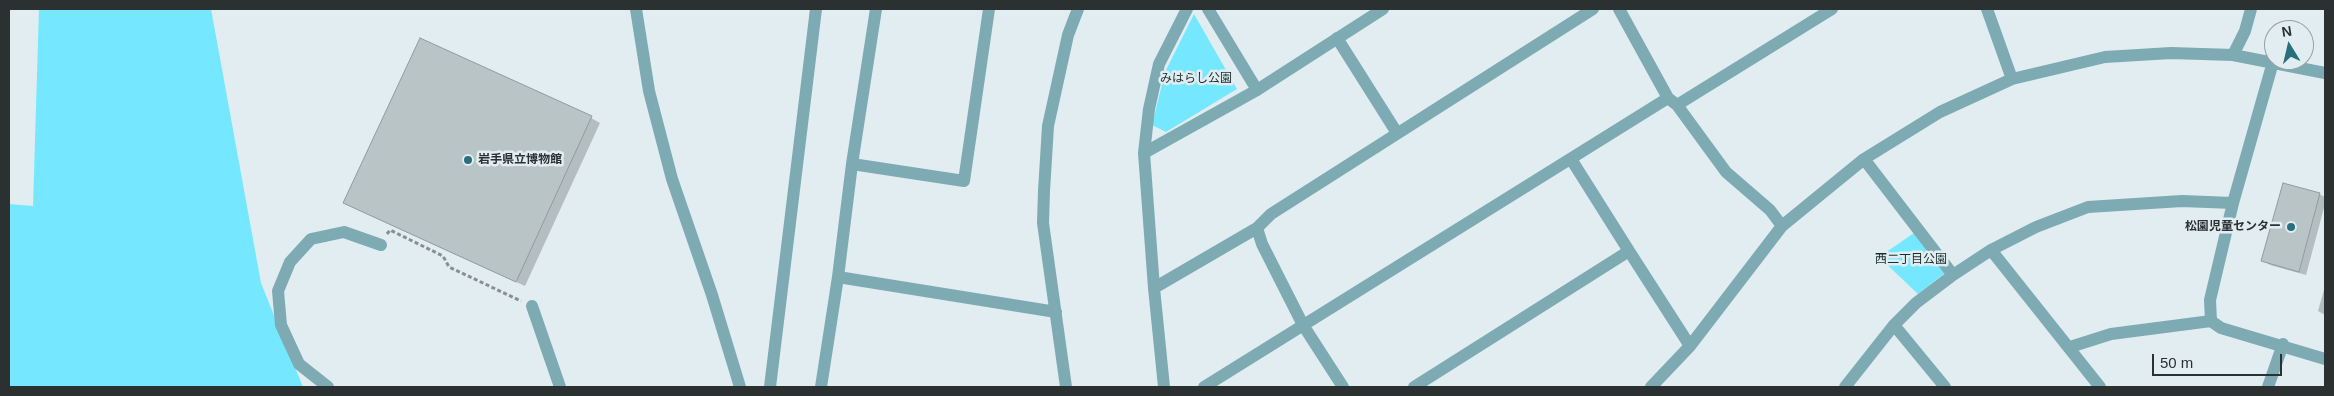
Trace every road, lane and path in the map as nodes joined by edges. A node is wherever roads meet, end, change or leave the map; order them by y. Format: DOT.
graph roads {
  1 [pos="636,9"];
  2 [pos="816,9"];
  3 [pos="876,9"];
  4 [pos="989,9"];
  5 [pos="1078,9"];
  6 [pos="1187,9"];
  7 [pos="1208,9"];
  8 [pos="1383,9"];
  9 [pos="1593,9"];
  10 [pos="1619,9"];
  11 [pos="1832,9"];
  12 [pos="1987,9"];
  13 [pos="2251,9"];
  14 [pos="1337,38"];
  15 [pos="2233,54"];
  16 [pos="2264,60"];
  17 [pos="2271,70"];
  18 [pos="2311,70"];
  19 [pos="2325,73"];
  20 [pos="2012,79"];
  21 [pos="1257,90"];
  22 [pos="1673,102"];
  23 [pos="1397,133"];
  24 [pos="1144,153"];
  25 [pos="1571,159"];
  26 [pos="1864,159"];
  27 [pos="852,164"];
  28 [pos="2234,203"];
  29 [pos="1782,226"];
  30 [pos="1257,228"];
  31 [pos="381,245"];
  32 [pos="1991,250"];
  33 [pos="1629,252"];
  34 [pos="1953,275"];
  35 [pos="838,277"];
  36 [pos="1154,288"];
  37 [pos="532,306"];
  38 [pos="1056,312"];
  39 [pos="2211,321"];
  40 [pos="1303,325"];
  41 [pos="1894,325"];
  42 [pos="2283,344"];
  43 [pos="1690,346"];
  44 [pos="2070,348"];
  45 [pos="2325,359"];
  46 [pos="328,387"];
  47 [pos="560,387"];
  48 [pos="740,387"];
  49 [pos="770,387"];
  50 [pos="821,387"];
  51 [pos="1066,387"];
  52 [pos="1164,387"];
  53 [pos="1204,387"];
  54 [pos="1343,387"];
  55 [pos="1414,387"];
  56 [pos="1651,387"];
  57 [pos="1845,387"];
  58 [pos="1946,387"];
  59 [pos="2100,387"];
  60 [pos="2268,387"];
  1 -- 48 [label="street"];
  2 -- 49 [label="street"];
  3 -- 27 [label="street"];
  4 -- 27 [label="street"];
  5 -- 38 [label="street"];
  6 -- 24 [label="street"];
  7 -- 21 [label="street"];
  8 -- 14 [label="street"];
  9 -- 23 [label="street"];
  10 -- 22 [label="street"];
  11 -- 22 [label="street"];
  12 -- 20 [label="street"];
  13 -- 15 [label="street"];
  14 -- 21 [label="street"];
  14 -- 23 [label="street"];
  15 -- 16 [label="street"];
  15 -- 20 [label="street"];
  17 -- 28 [label="street"];
  18 -- 19 [label="street"];
  20 -- 26 [label="street"];
  21 -- 24 [label="street"];
  22 -- 25 [label="street"];
  22 -- 29 [label="street"];
  23 -- 30 [label="street"];
  24 -- 36 [label="street"];
  25 -- 33 [label="street"];
  25 -- 40 [label="street"];
  26 -- 29 [label="street"];
  26 -- 34 [label="street"];
  27 -- 35 [label="street"];
  28 -- 32 [label="street"];
  28 -- 39 [label="street"];
  29 -- 43 [label="street"];
  30 -- 36 [label="street"];
  30 -- 40 [label="street"];
  31 -- 37 [label="path"];
  31 -- 46 [label="street"];
  32 -- 34 [label="street"];
  32 -- 44 [label="street"];
  33 -- 43 [label="street"];
  33 -- 55 [label="street"];
  34 -- 41 [label="street"];
  35 -- 38 [label="street"];
  35 -- 50 [label="street"];
  36 -- 52 [label="street"];
  37 -- 47 [label="street"];
  38 -- 51 [label="street"];
  39 -- 42 [label="street"];
  39 -- 44 [label="street"];
  40 -- 53 [label="street"];
  40 -- 54 [label="street"];
  41 -- 57 [label="street"];
  41 -- 58 [label="street"];
  42 -- 45 [label="street"];
  42 -- 60 [label="street"];
  43 -- 56 [label="street"];
  44 -- 59 [label="street"];
}
